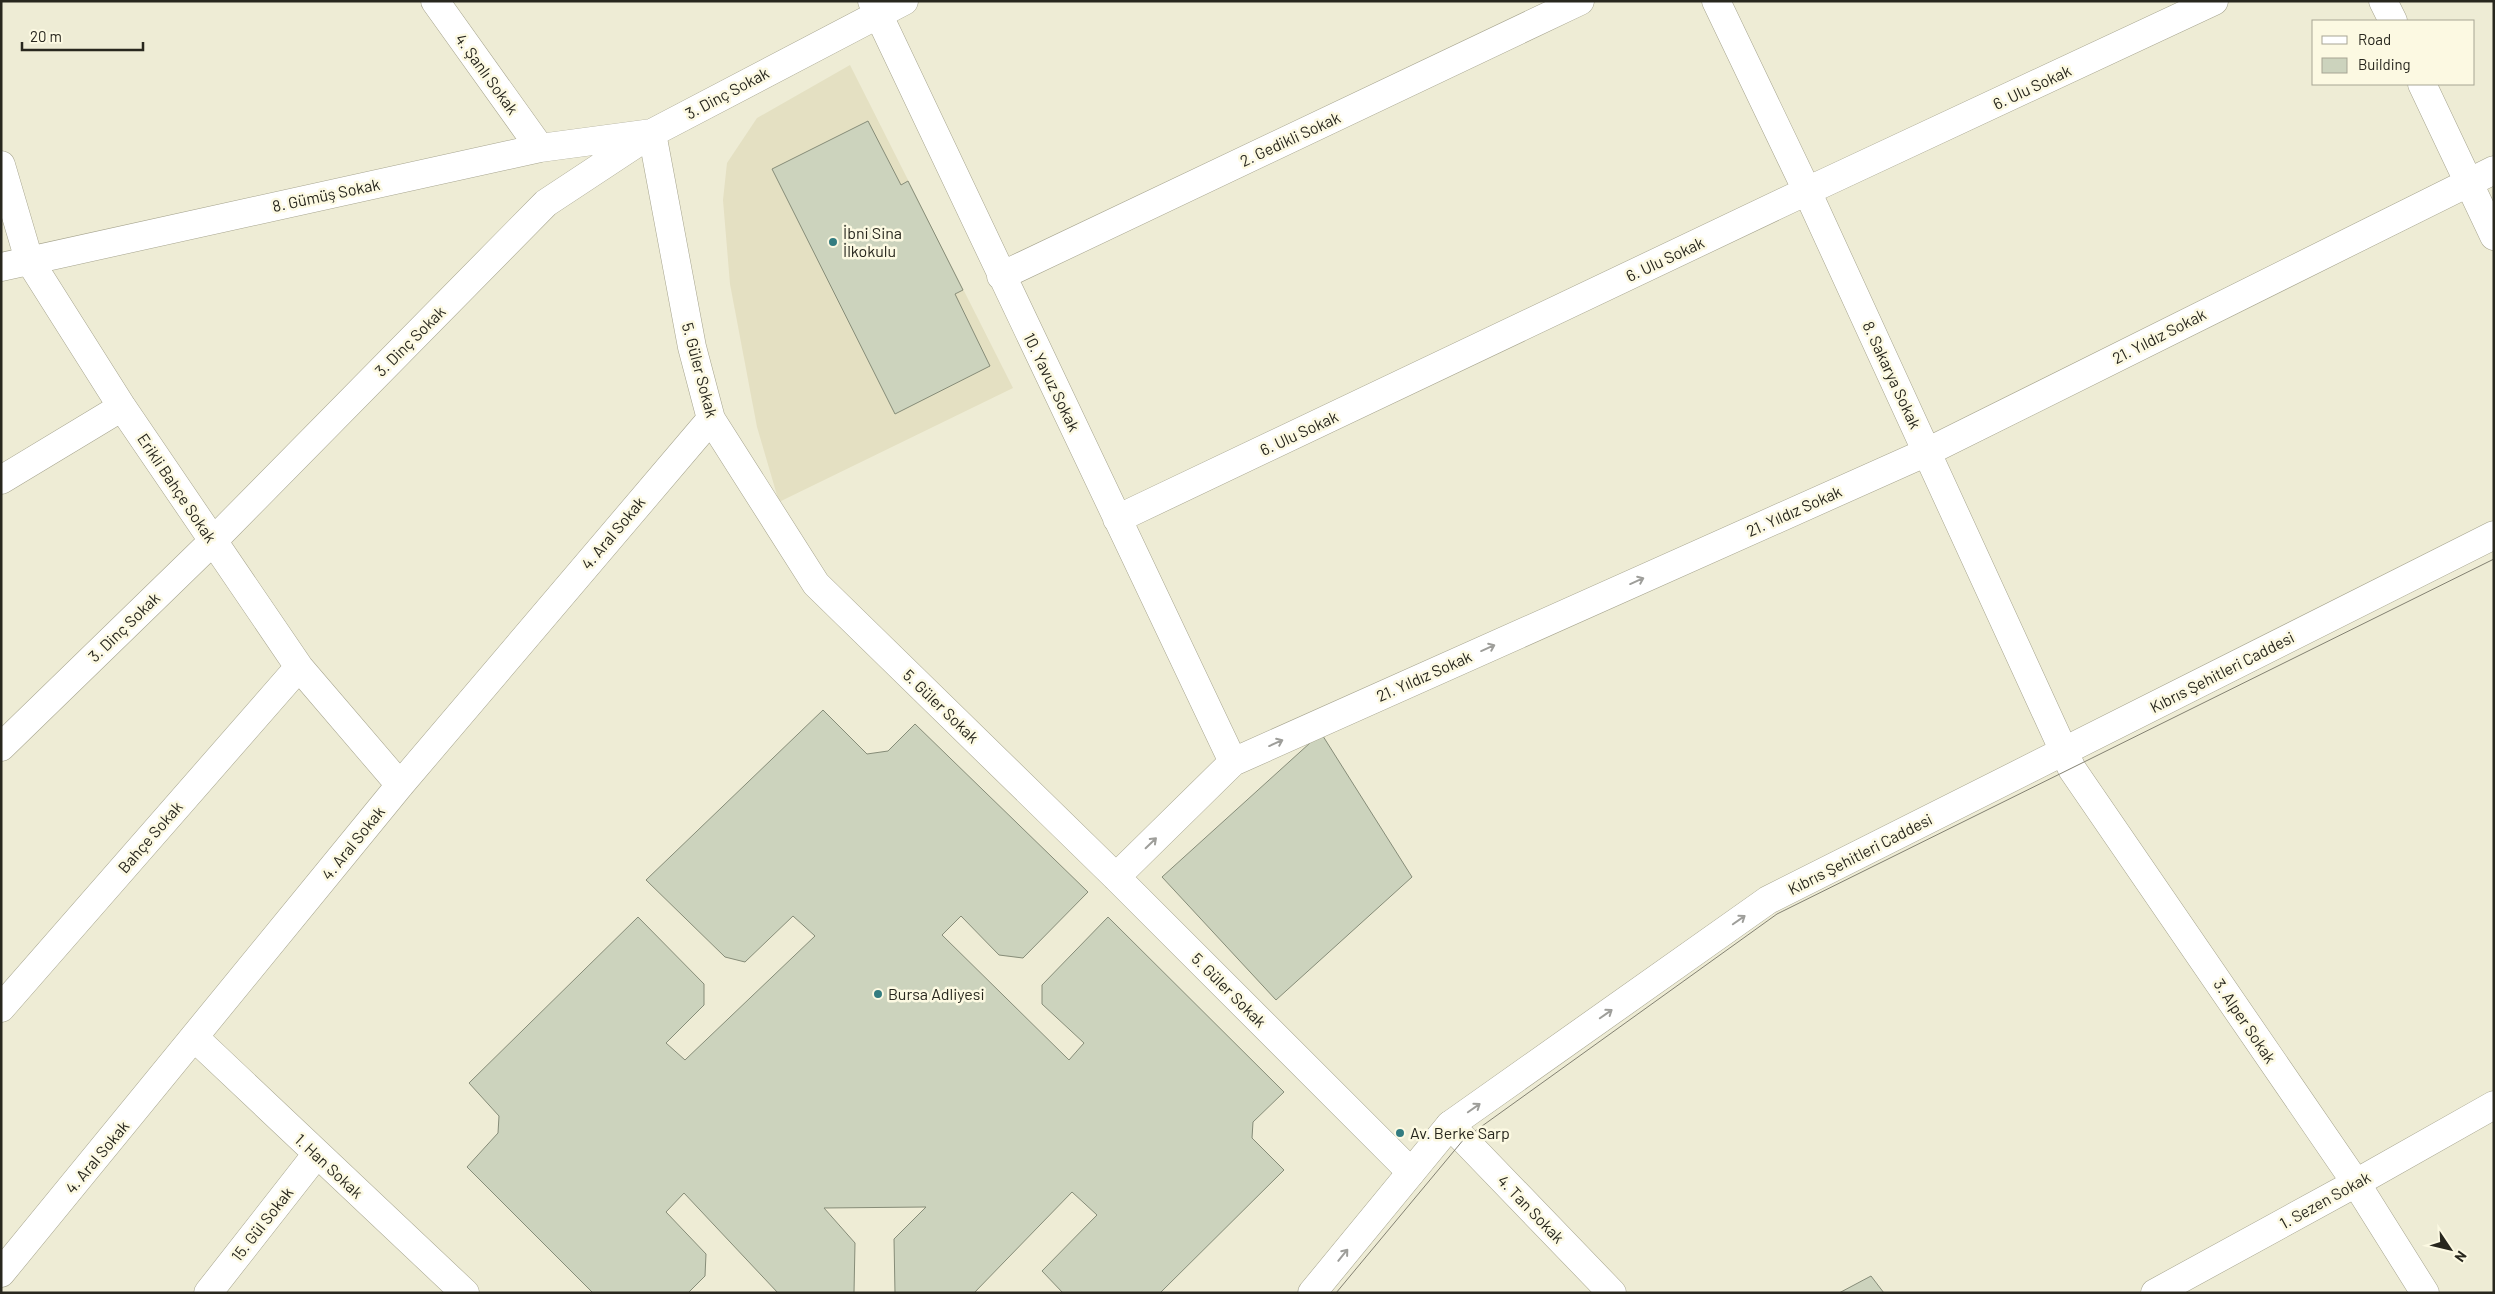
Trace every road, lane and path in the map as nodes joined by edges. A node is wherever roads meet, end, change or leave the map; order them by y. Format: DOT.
graph roads {
  1 [pos="435,1"];
  2 [pos="904,1"];
  3 [pos="1580,1"];
  4 [pos="1716,1"];
  5 [pos="2214,1"];
  6 [pos="2383,1"];
  7 [pos="875,7"];
  8 [pos="2392,20"];
  9 [pos="2422,85"];
  10 [pos="652,133"];
  11 [pos="540,148"];
  12 [pos="1,165"];
  13 [pos="2494,170"];
  14 [pos="2468,182"];
  15 [pos="1807,191"];
  16 [pos="2494,236"];
  17 [pos="29,260"];
  18 [pos="1,267"];
  19 [pos="1001,276"];
  20 [pos="122,407"];
  21 [pos="711,419"];
  22 [pos="1927,452"];
  23 [pos="1,480"];
  24 [pos="1117,519"];
  25 [pos="2494,535"];
  26 [pos="212,541"];
  27 [pos="299,667"];
  28 [pos="1,747"];
  29 [pos="2064,752"];
  30 [pos="1233,762"];
  31 [pos="400,784"];
  32 [pos="1116,877"];
  33 [pos="1,1008"];
  34 [pos="195,1038"];
  35 [pos="2494,1104"];
  36 [pos="1450,1125"];
  37 [pos="316,1155"];
  38 [pos="1411,1172"];
  39 [pos="2356,1183"];
  40 [pos="1,1273"];
  41 [pos="208,1293"];
  42 [pos="465,1293"];
  43 [pos="1312,1293"];
  44 [pos="1612,1293"];
  45 [pos="2155,1293"];
  46 [pos="2424,1293"];
  1 -- 11 [label="street, 4. Şanlı Sokak"];
  2 -- 7 [label="street, 3. Dinç Sokak"];
  3 -- 19 [label="street, 2. Gedikli Sokak"];
  4 -- 15 [label="street, 8. Sakarya Sokak"];
  5 -- 15 [label="street, 6. Ulu Sokak"];
  6 -- 8 [label="street"];
  7 -- 10 [label="street, 3. Dinç Sokak"];
  7 -- 19 [label="street, 10. Yavuz Sokak"];
  9 -- 14 [label="street"];
  10 -- 11 [label="street, 8. Gümüş Sokak"];
  10 -- 21 [label="street, 5. Güler Sokak"];
  10 -- 26 [label="street, 3. Dinç Sokak"];
  11 -- 17 [label="street, 8. Gümüş Sokak"];
  12 -- 17 [label="street, Erikli Bahçe Sokak"];
  13 -- 14 [label="street, 21. Yıldız Sokak"];
  14 -- 16 [label="street"];
  14 -- 22 [label="street, 21. Yıldız Sokak"];
  15 -- 22 [label="street, 8. Sakarya Sokak"];
  15 -- 24 [label="street, 6. Ulu Sokak"];
  17 -- 18 [label="street, 8. Gümüş Sokak"];
  17 -- 20 [label="street, Erikli Bahçe Sokak"];
  19 -- 24 [label="street, 10. Yavuz Sokak"];
  20 -- 23 [label="street"];
  20 -- 26 [label="street, Erikli Bahçe Sokak"];
  21 -- 31 [label="street, 4. Aral Sokak"];
  21 -- 32 [label="street, 5. Güler Sokak"];
  22 -- 29 [label="street, 8. Sakarya Sokak"];
  30 -- 22 [label="street, 21. Yıldız Sokak, one-way"];
  24 -- 30 [label="street, 10. Yavuz Sokak"];
  25 -- 29 [label="street, Kıbrıs Şehitleri Caddesi"];
  26 -- 27 [label="street, Erikli Bahçe Sokak"];
  26 -- 28 [label="street, 3. Dinç Sokak"];
  27 -- 31 [label="street, Erikli Bahçe Sokak"];
  27 -- 33 [label="street, Bahçe Sokak"];
  36 -- 29 [label="street, Kıbrıs Şehitleri Caddesi, one-way"];
  29 -- 39 [label="street, 3. Alper Sokak"];
  32 -- 30 [label="street, 21. Yıldız Sokak, one-way"];
  31 -- 34 [label="street, 4. Aral Sokak"];
  32 -- 38 [label="street, 5. Güler Sokak"];
  34 -- 37 [label="street, 1. Han Sokak"];
  34 -- 40 [label="street, 4. Aral Sokak"];
  35 -- 39 [label="street, 1. Sezen Sokak"];
  36 -- 38 [label="street, Kıbrıs Şehitleri Caddesi"];
  36 -- 44 [label="street, 4. Tan Sokak"];
  37 -- 41 [label="street, 15. Gül Sokak"];
  37 -- 42 [label="street, 1. Han Sokak"];
  43 -- 38 [label="street, Kıbrıs Şehitleri Caddesi, one-way"];
  39 -- 45 [label="street, 1. Sezen Sokak"];
  39 -- 46 [label="street, 3. Alper Sokak"];
}
